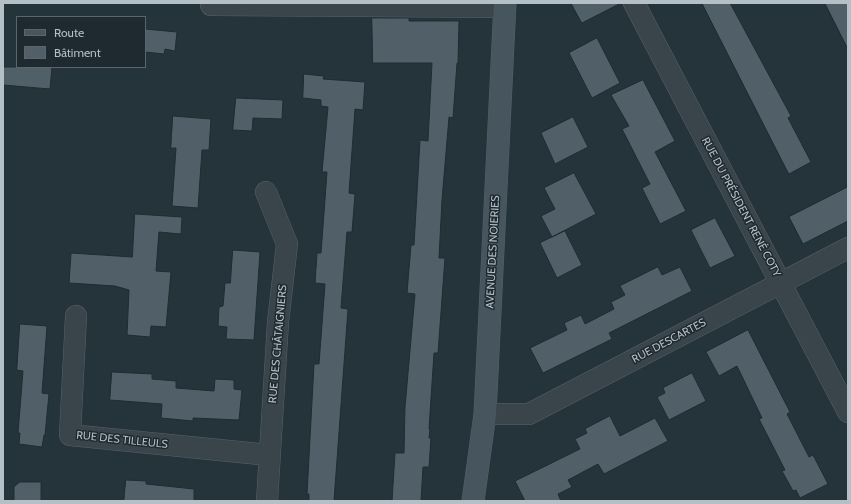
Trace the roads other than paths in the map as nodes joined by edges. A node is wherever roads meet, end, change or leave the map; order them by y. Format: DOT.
graph roads {
  1 [pos="634,3"];
  2 [pos="211,5"];
  3 [pos="505,5"];
  4 [pos="266,192"];
  5 [pos="848,248"];
  6 [pos="781,282"];
  7 [pos="76,316"];
  8 [pos="848,412"];
  9 [pos="485,414"];
  10 [pos="269,455"];
  11 [pos="267,501"];
  12 [pos="473,501"];
  1 -- 6 [label="street, RUE DU PRÉSIDENT RENÉ COTY"];
  2 -- 3 [label="street"];
  3 -- 9 [label="street, AVENUE DES NOIERIES"];
  4 -- 10 [label="street, RUE DES CHÂTAIGNIERS"];
  5 -- 6 [label="street, RUE DESCARTES"];
  6 -- 8 [label="street, RUE DU PRÉSIDENT RENÉ COTY"];
  6 -- 9 [label="street, RUE DESCARTES"];
  7 -- 10 [label="street, RUE DES TILLEULS"];
  9 -- 12 [label="street, AVENUE DES NOIERIES"];
  10 -- 11 [label="street, RUE DES CHÂTAIGNIERS"];
}
